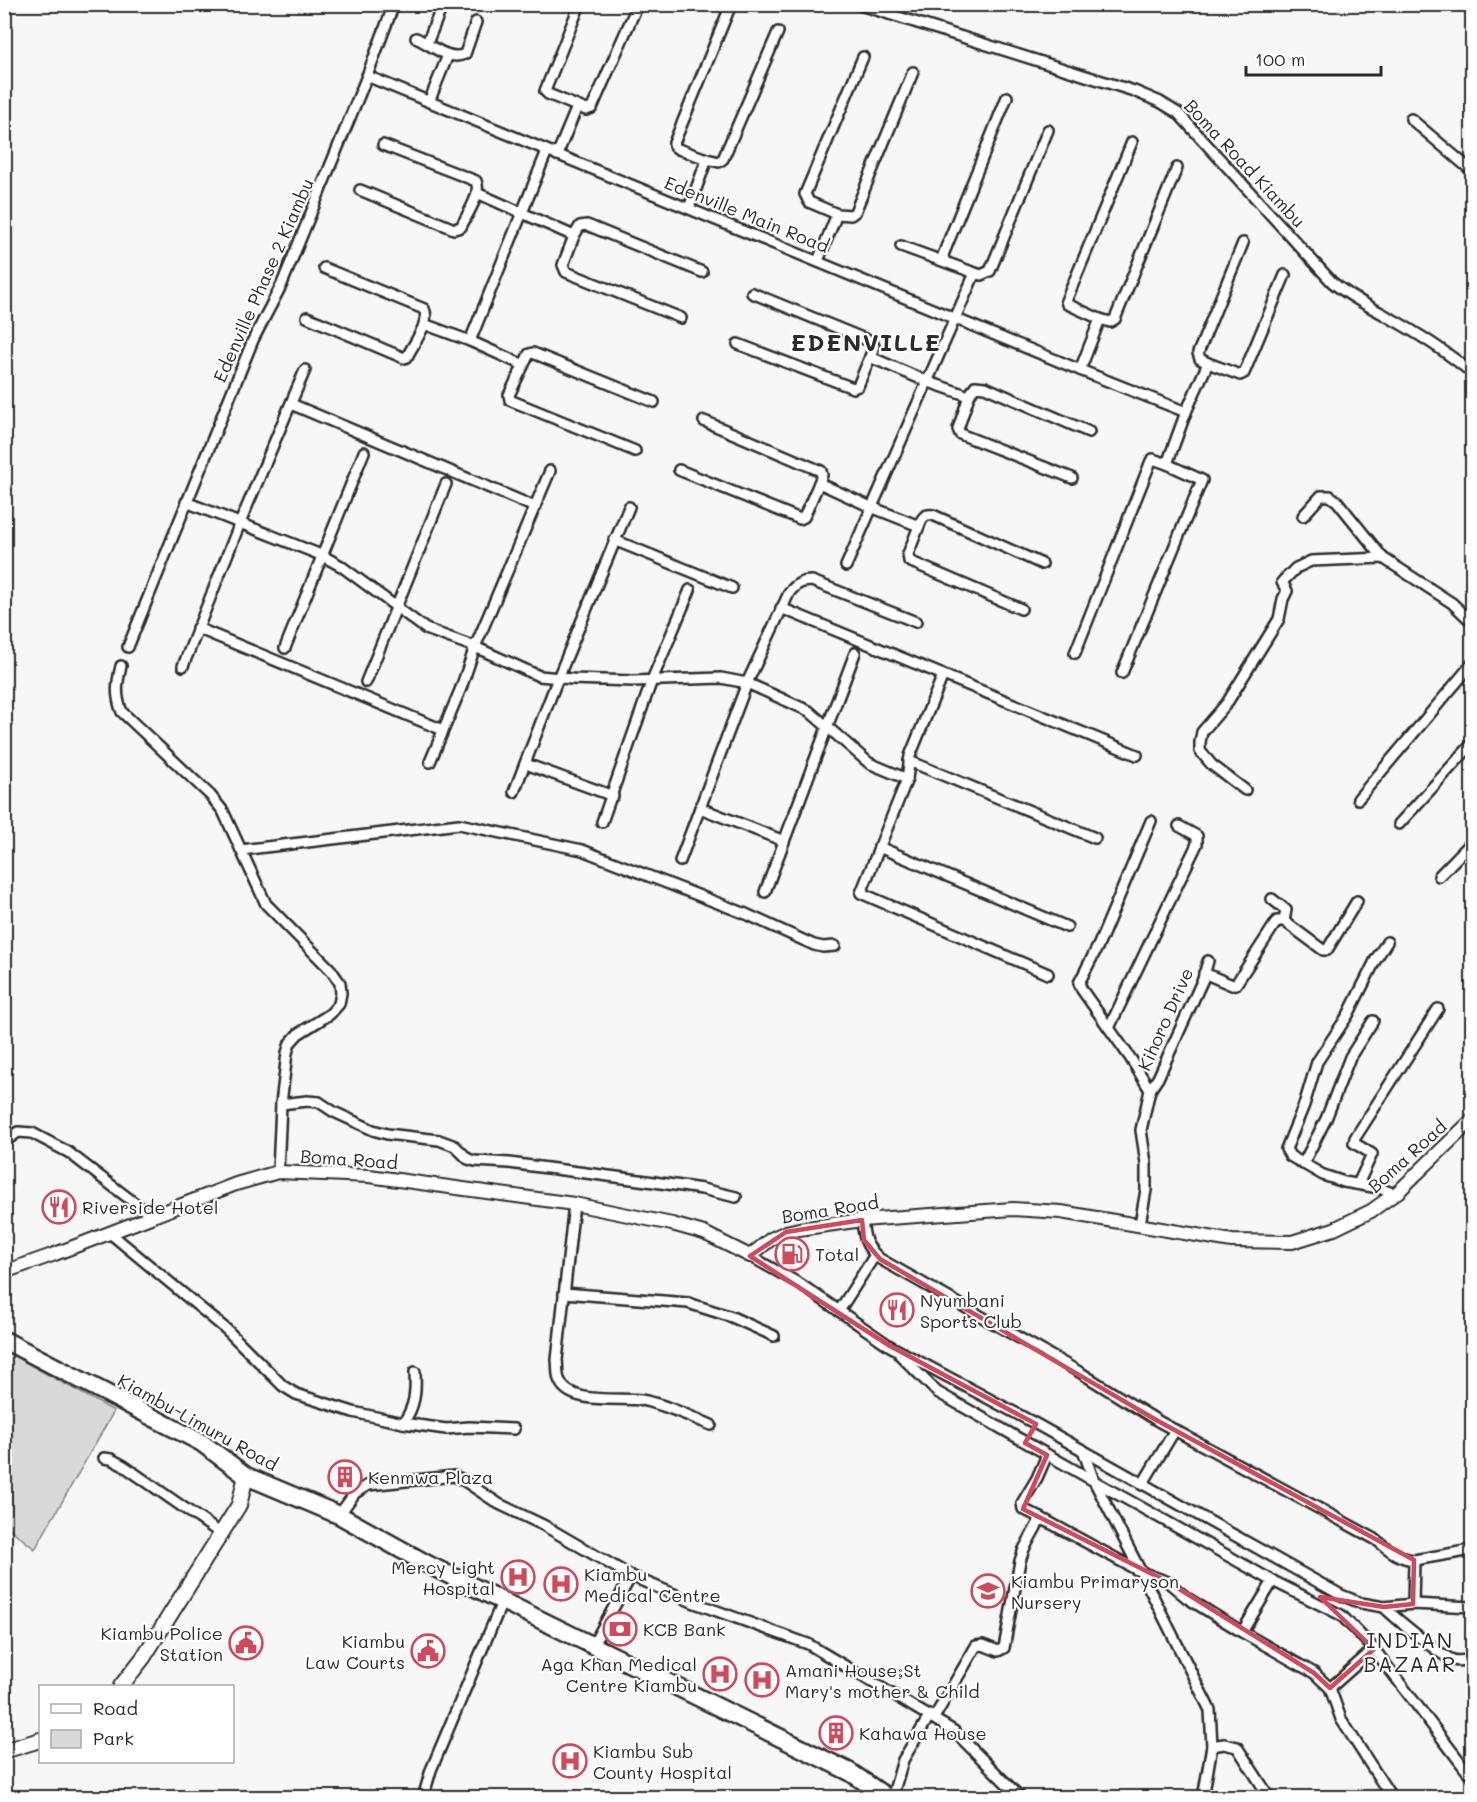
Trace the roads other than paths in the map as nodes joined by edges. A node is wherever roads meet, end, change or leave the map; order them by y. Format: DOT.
graph roads {
  1 [pos="394,4"];
  2 [pos="443,4"];
  3 [pos="580,4"];
  4 [pos="638,4"];
  5 [pos="857,4"];
  6 [pos="730,7"];
  7 [pos="476,22"];
  8 [pos="778,32"];
  9 [pos="416,38"];
  10 [pos="427,43"];
  11 [pos="447,55"];
  12 [pos="863,57"];
  13 [pos="912,72"];
  14 [pos="367,76"];
  15 [pos="1007,98"];
  16 [pos="429,102"];
  17 [pos="577,107"];
  18 [pos="1412,119"];
  19 [pos="1048,130"];
  20 [pos="1132,142"];
  21 [pos="383,145"];
  22 [pos="547,151"];
  23 [pos="557,155"];
  24 [pos="707,159"];
  25 [pos="1176,168"];
  26 [pos="1473,171"];
  27 [pos="360,190"];
  28 [pos="477,193"];
  29 [pos="689,208"];
  30 [pos="521,213"];
  31 [pos="837,214"];
  32 [pos="573,236"];
  33 [pos="1244,243"];
  34 [pos="901,246"];
  35 [pos="944,260"];
  36 [pos="818,261"];
  37 [pos="324,268"];
  38 [pos="702,272"];
  39 [pos="975,273"];
  40 [pos="1285,276"];
  41 [pos="752,293"];
  42 [pos="306,317"];
  43 [pos="681,318"];
  44 [pos="955,318"];
  45 [pos="1100,319"];
  46 [pos="424,324"];
  47 [pos="470,341"];
  48 [pos="738,344"];
  49 [pos="870,357"];
  50 [pos="1208,363"];
  51 [pos="523,365"];
  52 [pos="305,370"];
  53 [pos="1080,370"];
  54 [pos="1473,373"];
  55 [pos="926,381"];
  56 [pos="969,396"];
  57 [pos="654,402"];
  58 [pos="291,404"];
  59 [pos="1186,412"];
  60 [pos="704,422"];
  61 [pos="1089,432"];
  62 [pos="635,451"];
  63 [pos="364,452"];
  64 [pos="1167,464"];
  65 [pos="679,470"];
  66 [pos="549,471"];
  67 [pos="1072,478"];
  68 [pos="819,483"];
  69 [pos="446,484"];
  70 [pos="188,500"];
  71 [pos="535,507"];
  72 [pos="628,507"];
  73 [pos="871,507"];
  74 [pos="1303,516"];
  75 [pos="240,523"];
  76 [pos="919,526"];
  77 [pos="614,540"];
  78 [pos="321,555"];
  79 [pos="1383,558"];
  80 [pos="1042,564"];
  81 [pos="846,566"];
  82 [pos="732,588"];
  83 [pos="690,590"];
  84 [pos="396,607"];
  85 [pos="781,608"];
  86 [pos="1021,609"];
  87 [pos="916,622"];
  88 [pos="1473,622"];
  89 [pos="197,628"];
  90 [pos="128,647"];
  91 [pos="475,647"];
  92 [pos="285,648"];
  93 [pos="855,653"];
  94 [pos="1075,653"];
  95 [pos="1473,664"];
  96 [pos="121,666"];
  97 [pos="183,666"];
  98 [pos="1122,673"];
  99 [pos="943,675"];
  100 [pos="558,678"];
  101 [pos="652,681"];
  102 [pos="366,682"];
  103 [pos="747,683"];
  104 [pos="828,726"];
  105 [pos="443,730"];
  106 [pos="1473,744"];
  107 [pos="1137,755"];
  108 [pos="909,761"];
  109 [pos="430,762"];
  110 [pos="526,764"];
  111 [pos="907,779"];
  112 [pos="1245,790"];
  113 [pos="514,792"];
  114 [pos="613,796"];
  115 [pos="1358,800"];
  116 [pos="700,808"];
  117 [pos="1151,821"];
  118 [pos="602,822"];
  119 [pos="1399,824"];
  120 [pos="1179,826"];
  121 [pos="1095,838"];
  122 [pos="784,841"];
  123 [pos="1473,842"];
  124 [pos="879,847"];
  125 [pos="241,850"];
  126 [pos="680,861"];
  127 [pos="1439,876"];
  128 [pos="765,892"];
  129 [pos="1272,898"];
  130 [pos="1357,901"];
  131 [pos="1284,921"];
  132 [pos="1067,927"];
  133 [pos="1387,942"];
  134 [pos="835,946"];
  135 [pos="1208,961"];
  136 [pos="1204,973"];
  137 [pos="1048,974"];
  138 [pos="1438,1009"];
  139 [pos="1373,1021"];
  140 [pos="1109,1028"];
  141 [pos="1150,1090"];
  142 [pos="281,1104"];
  143 [pos="1473,1120"];
  144 [pos="4,1142"];
  145 [pos="1302,1164"];
  146 [pos="278,1172"];
  147 [pos="1358,1184"];
  148 [pos="1395,1194"];
  149 [pos="736,1197"];
  150 [pos="574,1204"];
  151 [pos="153,1217"];
  152 [pos="862,1220"];
  153 [pos="1140,1224"];
  154 [pos="110,1233"];
  155 [pos="875,1255"];
  156 [pos="750,1257"];
  157 [pos="4,1272"];
  158 [pos="564,1293"];
  159 [pos="839,1311"];
  160 [pos="774,1336"];
  161 [pos="4,1340"];
  162 [pos="890,1346"];
  163 [pos="416,1372"];
  164 [pos="403,1423"];
  165 [pos="1036,1424"];
  166 [pos="711,1425"];
  167 [pos="514,1429"];
  168 [pos="1175,1430"];
  169 [pos="1025,1443"];
  170 [pos="1083,1450"];
  171 [pos="1047,1455"];
  172 [pos="104,1458"];
  173 [pos="246,1476"];
  174 [pos="1094,1481"];
  175 [pos="1142,1485"];
  176 [pos="339,1515"];
  177 [pos="1041,1518"];
  178 [pos="220,1533"];
  179 [pos="1473,1550"];
  180 [pos="1414,1560"];
  181 [pos="1141,1572"];
  182 [pos="631,1576"];
  183 [pos="1273,1581"];
  184 [pos="1349,1599"];
  185 [pos="503,1600"];
  186 [pos="1413,1604"];
  187 [pos="1384,1607"];
  188 [pos="1473,1607"];
  189 [pos="1341,1616"];
  190 [pos="1242,1632"];
  191 [pos="593,1645"];
  192 [pos="1374,1649"];
  193 [pos="1473,1659"];
  194 [pos="122,1685"];
  195 [pos="1330,1688"];
  196 [pos="932,1716"];
  197 [pos="39,1740"];
  198 [pos="1212,1746"];
  199 [pos="4,1751"];
  200 [pos="1473,1776"];
  201 [pos="423,1797"];
  202 [pos="890,1797"];
  203 [pos="1022,1797"];
  204 [pos="1203,1797"];
  205 [pos="1270,1797"];
  206 [pos="1392,1797"];
  1 -- 14 [label="street"];
  2 -- 10 [label="street"];
  3 -- 17 [label="street"];
  4 -- 17 [label="street"];
  5 -- 54 [label="street, Boma Road Kiambu"];
  6 -- 24 [label="street"];
  7 -- 11 [label="street"];
  8 -- 24 [label="street"];
  9 -- 10 [label="street"];
  10 -- 11 [label="street"];
  11 -- 16 [label="street"];
  12 -- 31 [label="street"];
  13 -- 31 [label="street"];
  14 -- 16 [label="street, Edenville Main Road"];
  14 -- 70 [label="street, Edenville Phase 2 Kiambu"];
  15 -- 35 [label="street"];
  16 -- 22 [label="street, Edenville Main Road"];
  17 -- 23 [label="street"];
  18 -- 26 [label="street"];
  19 -- 39 [label="street"];
  20 -- 45 [label="street"];
  21 -- 28 [label="street"];
  22 -- 23 [label="street, Edenville Main Road"];
  22 -- 30 [label="street"];
  23 -- 29 [label="street, Edenville Main Road"];
  24 -- 29 [label="street"];
  25 -- 45 [label="street"];
  27 -- 28 [label="street"];
  28 -- 30 [label="street"];
  29 -- 36 [label="street, Edenville Main Road"];
  30 -- 32 [label="street"];
  30 -- 47 [label="street"];
  31 -- 36 [label="street"];
  32 -- 38 [label="street"];
  32 -- 43 [label="street"];
  33 -- 50 [label="street"];
  34 -- 35 [label="street"];
  35 -- 39 [label="street"];
  36 -- 44 [label="street, Edenville Main Road"];
  37 -- 46 [label="street"];
  39 -- 44 [label="street"];
  40 -- 50 [label="street"];
  41 -- 49 [label="street"];
  42 -- 46 [label="street"];
  44 -- 53 [label="street, Edenville Main Road"];
  44 -- 55 [label="street"];
  45 -- 53 [label="street"];
  46 -- 47 [label="street"];
  47 -- 51 [label="street"];
  48 -- 49 [label="street"];
  49 -- 55 [label="street"];
  50 -- 59 [label="street"];
  51 -- 57 [label="street"];
  51 -- 62 [label="street"];
  52 -- 58 [label="street"];
  53 -- 59 [label="street, Edenville Main Road"];
  55 -- 56 [label="street"];
  55 -- 73 [label="street"];
  56 -- 61 [label="street"];
  56 -- 67 [label="street"];
  58 -- 71 [label="street"];
  58 -- 75 [label="street"];
  59 -- 64 [label="street"];
  60 -- 68 [label="street"];
  63 -- 78 [label="street"];
  64 -- 94 [label="street"];
  64 -- 98 [label="street"];
  65 -- 68 [label="street"];
  66 -- 71 [label="street"];
  68 -- 73 [label="street"];
  69 -- 84 [label="street"];
  70 -- 75 [label="street"];
  70 -- 90 [label="street, Edenville Phase 2 Kiambu"];
  71 -- 91 [label="street"];
  72 -- 77 [label="street"];
  73 -- 76 [label="street"];
  73 -- 81 [label="street"];
  74 -- 79 [label="street"];
  75 -- 78 [label="street"];
  75 -- 89 [label="street"];
  76 -- 80 [label="street"];
  76 -- 86 [label="street"];
  77 -- 82 [label="street"];
  77 -- 100 [label="street"];
  78 -- 84 [label="street"];
  78 -- 92 [label="street"];
  79 -- 88 [label="street"];
  79 -- 112 [label="street"];
  83 -- 101 [label="street"];
  84 -- 91 [label="street"];
  84 -- 102 [label="street"];
  85 -- 87 [label="street"];
  85 -- 99 [label="street"];
  85 -- 103 [label="street"];
  89 -- 97 [label="street"];
  89 -- 105 [label="street"];
  91 -- 100 [label="street"];
  91 -- 105 [label="street"];
  93 -- 104 [label="street"];
  95 -- 115 [label="street"];
  96 -- 125 [label="street"];
  99 -- 107 [label="street"];
  99 -- 108 [label="street"];
  100 -- 101 [label="street"];
  100 -- 110 [label="street"];
  101 -- 103 [label="street"];
  101 -- 114 [label="street"];
  103 -- 104 [label="street"];
  103 -- 116 [label="street"];
  104 -- 111 [label="street"];
  104 -- 122 [label="street"];
  105 -- 109 [label="street"];
  106 -- 119 [label="street"];
  108 -- 111 [label="street"];
  108 -- 121 [label="street"];
  110 -- 113 [label="street"];
  110 -- 114 [label="street"];
  111 -- 124 [label="street"];
  114 -- 118 [label="street"];
  116 -- 122 [label="street"];
  116 -- 126 [label="street"];
  117 -- 140 [label="street"];
  120 -- 140 [label="street"];
  122 -- 128 [label="street"];
  123 -- 127 [label="street"];
  124 -- 132 [label="street"];
  124 -- 137 [label="street"];
  125 -- 134 [label="street"];
  125 -- 142 [label="street"];
  129 -- 131 [label="street"];
  130 -- 131 [label="street"];
  131 -- 136 [label="street"];
  133 -- 145 [label="street"];
  135 -- 136 [label="street, Kihoro Drive"];
  136 -- 141 [label="street, Kihoro Drive"];
  138 -- 147 [label="street"];
  139 -- 145 [label="street"];
  140 -- 141 [label="street"];
  141 -- 153 [label="street, Kihoro Drive"];
  142 -- 146 [label="street"];
  142 -- 149 [label="street"];
  143 -- 148 [label="main road, Boma Road"];
  144 -- 151 [label="street"];
  145 -- 147 [label="street"];
  146 -- 150 [label="main road, Boma Road"];
  146 -- 151 [label="main road, Boma Road"];
  147 -- 148 [label="street"];
  148 -- 153 [label="main road, Boma Road"];
  150 -- 156 [label="main road, Boma Road"];
  150 -- 158 [label="street"];
  151 -- 154 [label="main road, Boma Road"];
  152 -- 153 [label="main road, Boma Road"];
  152 -- 155 [label="street"];
  152 -- 156 [label="main road, Boma Road"];
  154 -- 157 [label="main road, Boma Road"];
  154 -- 164 [label="street"];
  155 -- 159 [label="street"];
  155 -- 168 [label="street"];
  156 -- 159 [label="street"];
  158 -- 160 [label="street"];
  158 -- 166 [label="street"];
  159 -- 162 [label="street"];
  161 -- 173 [label="highway, Kiambu-Limuru Road"];
  162 -- 165 [label="street"];
  162 -- 169 [label="street"];
  163 -- 164 [label="street"];
  164 -- 167 [label="street"];
  165 -- 169 [label="street"];
  165 -- 170 [label="street"];
  168 -- 175 [label="street"];
  168 -- 180 [label="street"];
  169 -- 171 [label="street"];
  170 -- 174 [label="street"];
  170 -- 175 [label="street"];
  171 -- 174 [label="street"];
  171 -- 177 [label="street"];
  172 -- 178 [label="street"];
  173 -- 176 [label="highway, Kiambu-Limuru Road"];
  173 -- 178 [label="main road"];
  174 -- 181 [label="street"];
  174 -- 183 [label="street"];
  175 -- 184 [label="street"];
  176 -- 182 [label="street"];
  176 -- 185 [label="highway, Kiambu-Limuru Road"];
  177 -- 181 [label="street"];
  177 -- 196 [label="street"];
  178 -- 194 [label="main road"];
  179 -- 180 [label="street"];
  180 -- 186 [label="street"];
  181 -- 190 [label="street"];
  181 -- 198 [label="street"];
  182 -- 191 [label="street"];
  182 -- 196 [label="street"];
  183 -- 189 [label="street"];
  183 -- 190 [label="street"];
  184 -- 187 [label="street"];
  184 -- 189 [label="street"];
  185 -- 191 [label="highway, Kiambu-Limuru Road"];
  185 -- 201 [label="street"];
  186 -- 187 [label="street"];
  186 -- 188 [label="street"];
  187 -- 193 [label="street"];
  189 -- 192 [label="street"];
  190 -- 195 [label="street"];
  191 -- 202 [label="highway, Kiambu-Limuru Road"];
  192 -- 195 [label="street"];
  192 -- 200 [label="street"];
  195 -- 206 [label="street"];
  196 -- 202 [label="street"];
  196 -- 203 [label="street"];
  197 -- 199 [label="main road"];
  198 -- 204 [label="street"];
  198 -- 205 [label="street"];
}
